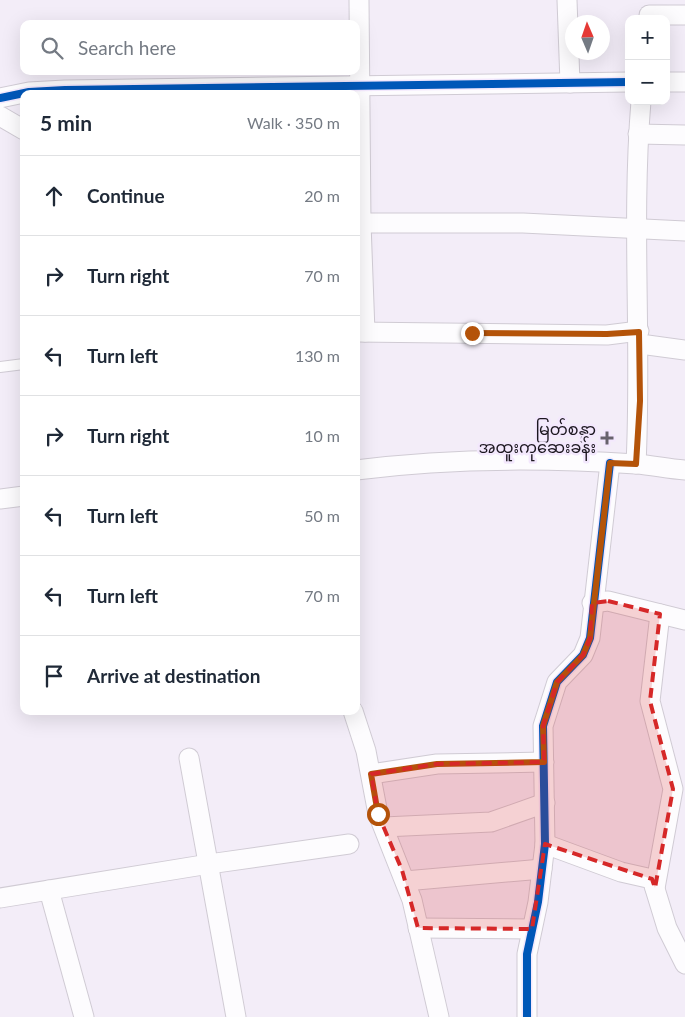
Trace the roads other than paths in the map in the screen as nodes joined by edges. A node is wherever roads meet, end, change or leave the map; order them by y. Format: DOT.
graph roads {
  1 [pos="358,0"];
  2 [pos="567,0"];
  3 [pos="649,11"];
  4 [pos="685,15"];
  5 [pos="358,20"];
  6 [pos="360,75"];
  7 [pos="625,82"];
  8 [pos="670,82"];
  9 [pos="685,82"];
  10 [pos="570,83"];
  11 [pos="360,86"];
  12 [pos="65,90"];
  13 [pos="360,90"];
  14 [pos="20,94"];
  15 [pos="0,98"];
  16 [pos="641,105"];
  17 [pos="0,116"];
  18 [pos="20,128"];
  19 [pos="638,134"];
  20 [pos="685,135"];
  21 [pos="360,222"];
  22 [pos="636,229"];
  23 [pos="685,231"];
  24 [pos="360,277"];
  25 [pos="361,332"];
  26 [pos="639,338"];
  27 [pos="685,350"];
  28 [pos="20,364"];
  29 [pos="0,367"];
  30 [pos="610,463"];
  31 [pos="636,464"];
  32 [pos="360,470"];
  33 [pos="685,470"];
  34 [pos="20,496"];
  35 [pos="0,498"];
  36 [pos="592,604"];
  37 [pos="660,614"];
  38 [pos="685,620"];
  39 [pos="354,715"];
  40 [pos="188,758"];
  41 [pos="544,762"];
  42 [pos="371,774"];
  43 [pos="545,803"];
  44 [pos="384,827"];
  45 [pos="349,844"];
  46 [pos="545,844"];
  47 [pos="209,864"];
  48 [pos="542,869"];
  49 [pos="405,881"];
  50 [pos="655,888"];
  51 [pos="49,890"];
  52 [pos="0,898"];
  53 [pos="418,928"];
  54 [pos="532,929"];
  55 [pos="685,964"];
  56 [pos="84,1017"];
  57 [pos="236,1017"];
  58 [pos="440,1017"];
  59 [pos="527,1017"];
  1 -- 5 [label="street"];
  2 -- 10 [label="street"];
  3 -- 4 [label="street"];
  6 -- 11 [label="street"];
  7 -- 10 [label="street"];
  8 -- 9 [label="street"];
  10 -- 11 [label="street"];
  11 -- 12 [label="street"];
  11 -- 13 [label="street"];
  14 -- 15 [label="street"];
  16 -- 19 [label="street"];
  17 -- 18 [label="street"];
  19 -- 20 [label="street"];
  19 -- 22 [label="street"];
  21 -- 22 [label="street"];
  22 -- 23 [label="street"];
  22 -- 26 [label="street"];
  24 -- 25 [label="street"];
  25 -- 26 [label="street"];
  26 -- 27 [label="street"];
  26 -- 31 [label="street"];
  28 -- 29 [label="lane"];
  30 -- 31 [label="street"];
  30 -- 32 [label="street"];
  30 -- 36 [label="street"];
  31 -- 33 [label="street"];
  34 -- 35 [label="street"];
  36 -- 37 [label="street"];
  36 -- 41 [label="street"];
  37 -- 38 [label="street"];
  37 -- 50 [label="street"];
  39 -- 42 [label="street"];
  40 -- 47 [label="street"];
  41 -- 42 [label="street"];
  41 -- 43 [label="street"];
  42 -- 44 [label="street"];
  43 -- 44 [label="street"];
  43 -- 46 [label="street"];
  44 -- 49 [label="street"];
  45 -- 47 [label="street"];
  46 -- 48 [label="street"];
  46 -- 50 [label="street"];
  47 -- 51 [label="street"];
  47 -- 57 [label="street"];
  48 -- 49 [label="street"];
  48 -- 54 [label="street"];
  49 -- 53 [label="street"];
  50 -- 55 [label="street"];
  51 -- 52 [label="street"];
  51 -- 56 [label="street"];
  53 -- 54 [label="street"];
  53 -- 58 [label="street"];
  54 -- 59 [label="street"];
}
